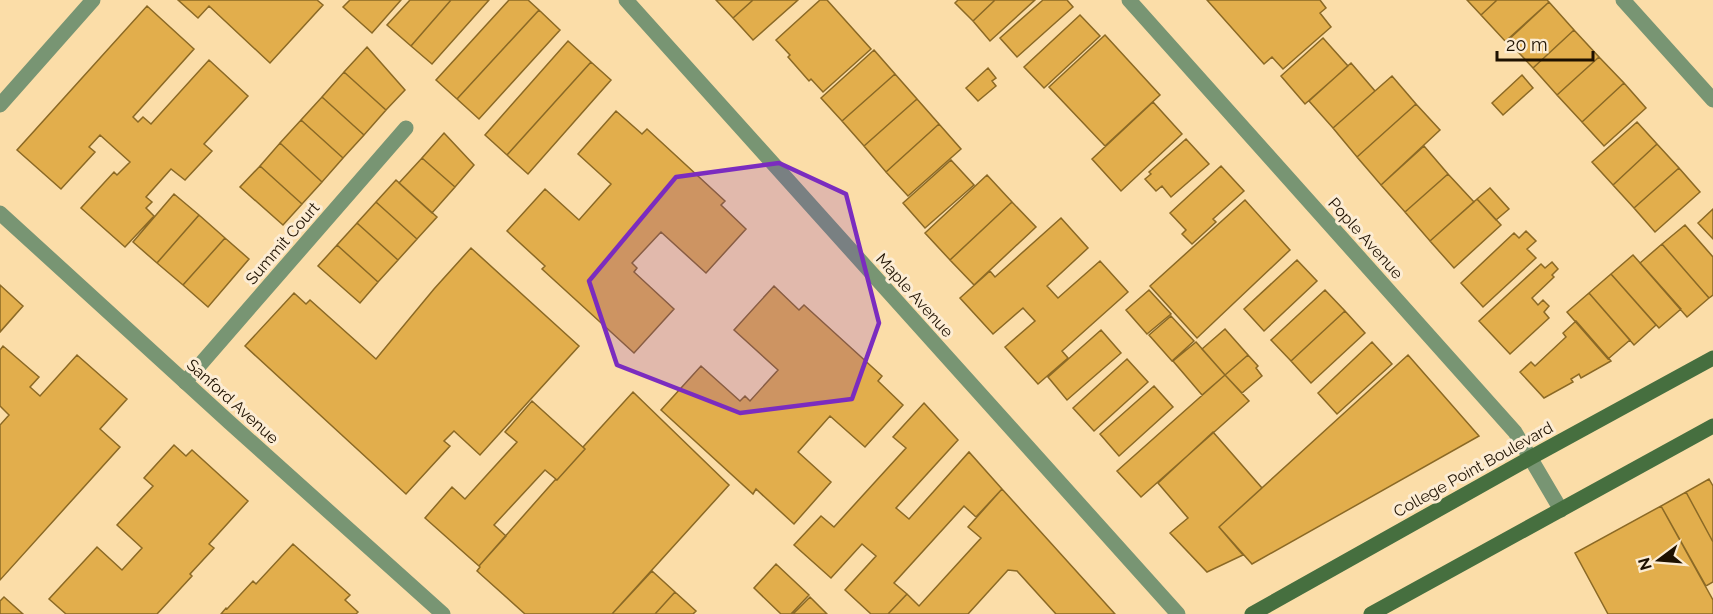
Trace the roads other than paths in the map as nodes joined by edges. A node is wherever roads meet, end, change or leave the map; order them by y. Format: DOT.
graph roads {
  1 [pos="93,0"];
  2 [pos="626,0"];
  3 [pos="1129,0"];
  4 [pos="1623,0"];
  5 [pos="1713,100"];
  6 [pos="0,105"];
  7 [pos="406,128"];
  8 [pos="0,213"];
  9 [pos="1713,358"];
  10 [pos="185,382"];
  11 [pos="1713,426"];
  12 [pos="1530,458"];
  13 [pos="1561,510"];
  14 [pos="443,614"];
  15 [pos="1178,614"];
  16 [pos="1252,614"];
  17 [pos="1371,614"];
  1 -- 6 [label="street"];
  2 -- 15 [label="street, Maple Avenue"];
  3 -- 12 [label="street, Pople Avenue"];
  4 -- 5 [label="street"];
  7 -- 10 [label="street, Summit Court"];
  8 -- 10 [label="street, Sanford Avenue"];
  9 -- 12 [label="main road, College Point Boulevard"];
  10 -- 14 [label="street, Sanford Avenue"];
  11 -- 13 [label="main road"];
  12 -- 13 [label="street, Pople Avenue"];
  12 -- 16 [label="main road, College Point Boulevard"];
  13 -- 17 [label="main road"];
}
